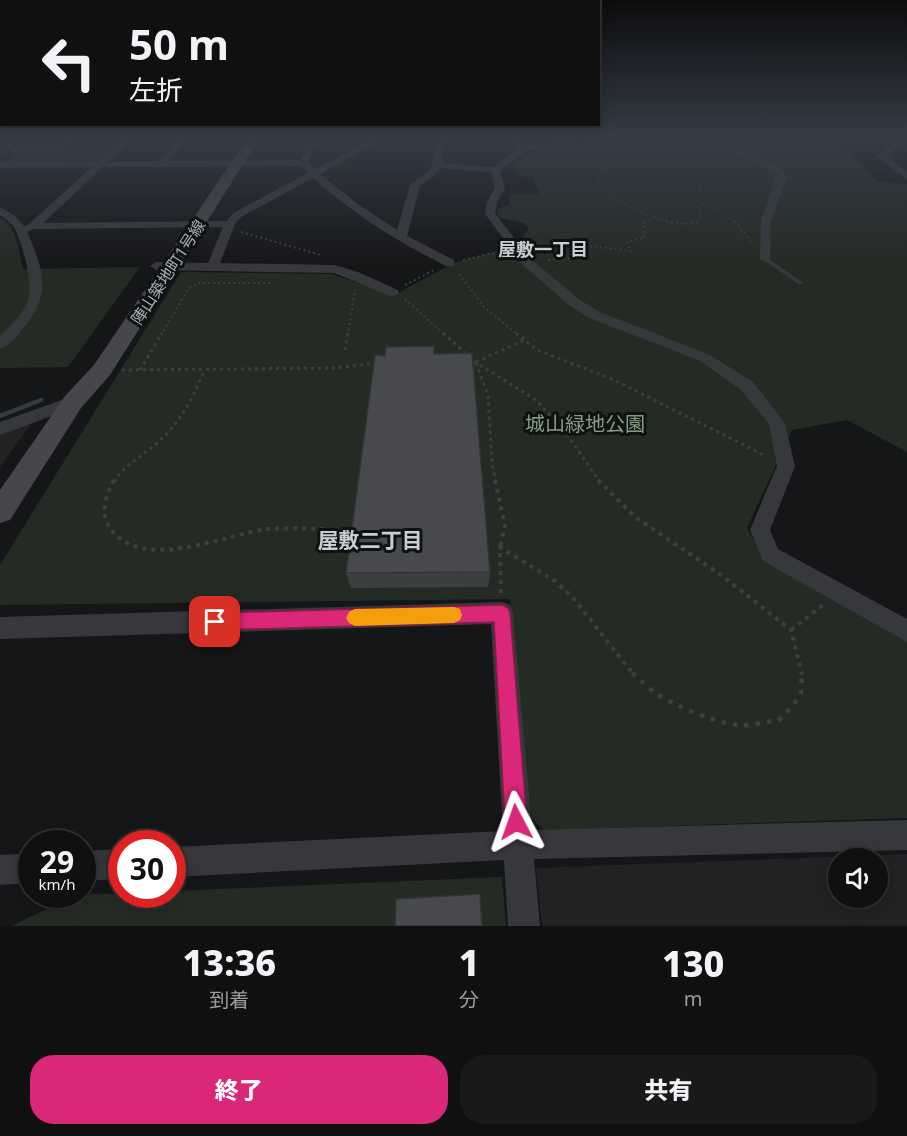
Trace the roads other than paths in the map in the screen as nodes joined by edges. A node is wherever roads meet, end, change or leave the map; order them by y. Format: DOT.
graph roads {
  1 [pos="83,179"];
  2 [pos="221,179"];
  3 [pos="305,179"];
  4 [pos="321,179"];
  5 [pos="423,179"];
  6 [pos="498,179"];
  7 [pos="781,179"];
  8 [pos="0,210"];
  9 [pos="191,225"];
  10 [pos="230,225"];
  11 [pos="27,228"];
  12 [pos="400,236"];
  13 [pos="766,259"];
  14 [pos="450,263"];
  15 [pos="164,266"];
  16 [pos="213,267"];
  17 [pos="800,283"];
  18 [pos="393,292"];
  19 [pos="0,345"];
  20 [pos="73,402"];
  21 [pos="0,429"];
  22 [pos="0,512"];
  23 [pos="0,628"];
  24 [pos="907,631"];
  25 [pos="907,835"];
  26 [pos="517,845"];
  27 [pos="186,861"];
  28 [pos="18,869"];
  29 [pos="0,870"];
  30 [pos="524,926"];
  1 -- 11 [label="street"];
  2 -- 9 [label="street, 陣山築地町1号線"];
  3 -- 10 [label="street"];
  4 -- 12 [label="street"];
  5 -- 12 [label="street"];
  6 -- 24 [label="street"];
  7 -- 13 [label="street"];
  8 -- 11 [label="street"];
  9 -- 10 [label="street"];
  9 -- 11 [label="street"];
  9 -- 15 [label="street, 陣山築地町1号線"];
  10 -- 16 [label="street"];
  11 -- 19 [label="street"];
  12 -- 14 [label="street"];
  13 -- 17 [label="lane"];
  15 -- 16 [label="street"];
  15 -- 20 [label="street, 陣山築地町1号線"];
  15 -- 20 [label="street, 陣山築地町1号線"];
  16 -- 18 [label="street"];
  20 -- 21 [label="street"];
  20 -- 22 [label="street, 陣山築地町1号線"];
  23 -- 26 [label="street"];
  25 -- 26 [label="street"];
  26 -- 27 [label="street"];
  26 -- 30 [label="street"];
  28 -- 29 [label="street"];
}
